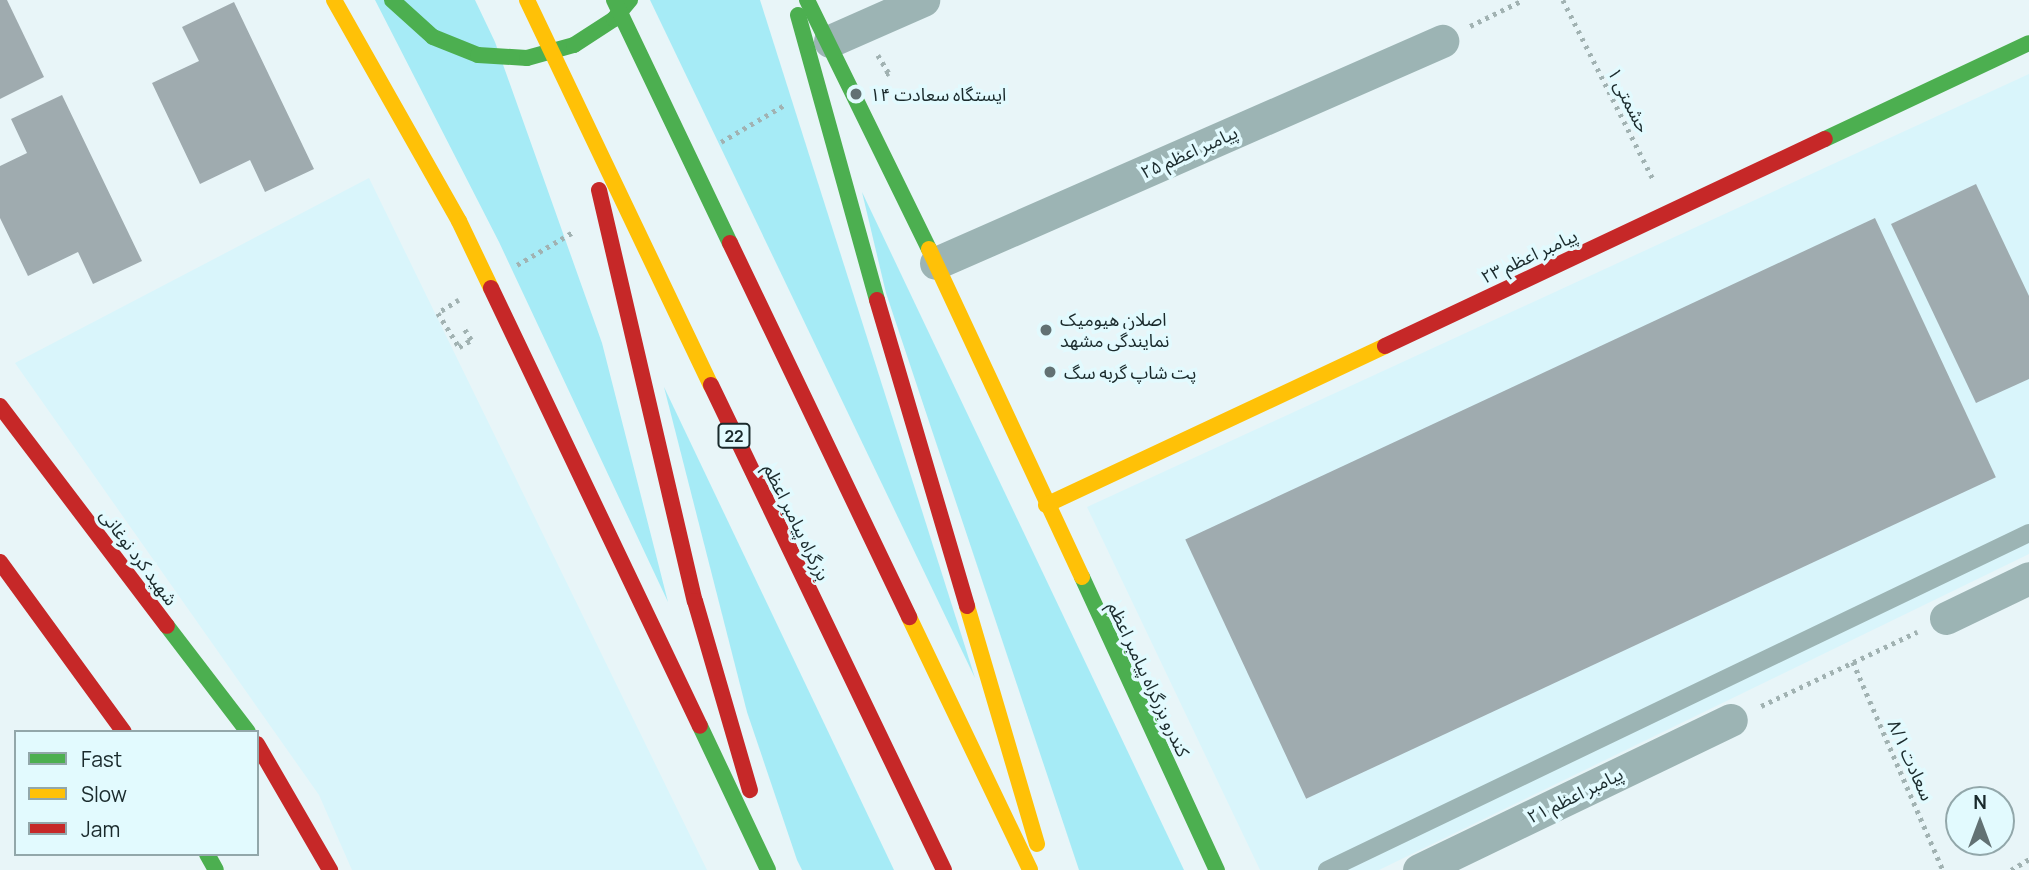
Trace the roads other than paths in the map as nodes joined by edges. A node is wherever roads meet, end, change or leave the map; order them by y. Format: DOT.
graph roads {
  1 [pos="334,0"];
  2 [pos="392,0"];
  3 [pos="527,0"];
  4 [pos="614,0"];
  5 [pos="630,0"];
  6 [pos="794,0"];
  7 [pos="807,0"];
  8 [pos="923,0"];
  9 [pos="830,41"];
  10 [pos="1441,41"];
  11 [pos="2029,43"];
  12 [pos="582,116"];
  13 [pos="936,263"];
  14 [pos="0,407"];
  15 [pos="1046,505"];
  16 [pos="2029,533"];
  17 [pos="0,562"];
  18 [pos="2029,578"];
  19 [pos="1946,618"];
  20 [pos="1731,720"];
  21 [pos="123,730"];
  22 [pos="246,730"];
  23 [pos="259,747"];
  24 [pos="330,870"];
  25 [pos="768,870"];
  26 [pos="774,870"];
  27 [pos="944,870"];
  28 [pos="1030,870"];
  29 [pos="1045,870"];
  30 [pos="1217,870"];
  31 [pos="1327,870"];
  32 [pos="1419,870"];
  1 -- 25 [label="main road"];
  2 -- 5 [label="main road"];
  3 -- 12 [label="main road, بزرگراه پیامبر اعظم / 22"];
  4 -- 28 [label="main road"];
  6 -- 29 [label="main road"];
  7 -- 9 [label="main road, کندرو بزرگراه پیامبر اعظم"];
  8 -- 9 [label="street"];
  9 -- 13 [label="main road, کندرو بزرگراه پیامبر اعظم"];
  10 -- 13 [label="street, پیامبر اعظم ۲۵"];
  11 -- 15 [label="main road, پیامبر اعظم ۲۳"];
  12 -- 26 [label="main road"];
  12 -- 27 [label="main road, بزرگراه پیامبر اعظم / 22"];
  13 -- 15 [label="main road, کندرو بزرگراه پیامبر اعظم"];
  14 -- 22 [label="main road, شهید کرد نوغانی"];
  15 -- 30 [label="main road, کندرو بزرگراه پیامبر اعظم"];
  16 -- 31 [label="lane"];
  17 -- 21 [label="main road"];
  18 -- 19 [label="street"];
  20 -- 32 [label="street, پیامبر اعظم ۲۱"];
  23 -- 24 [label="main road"];
}
